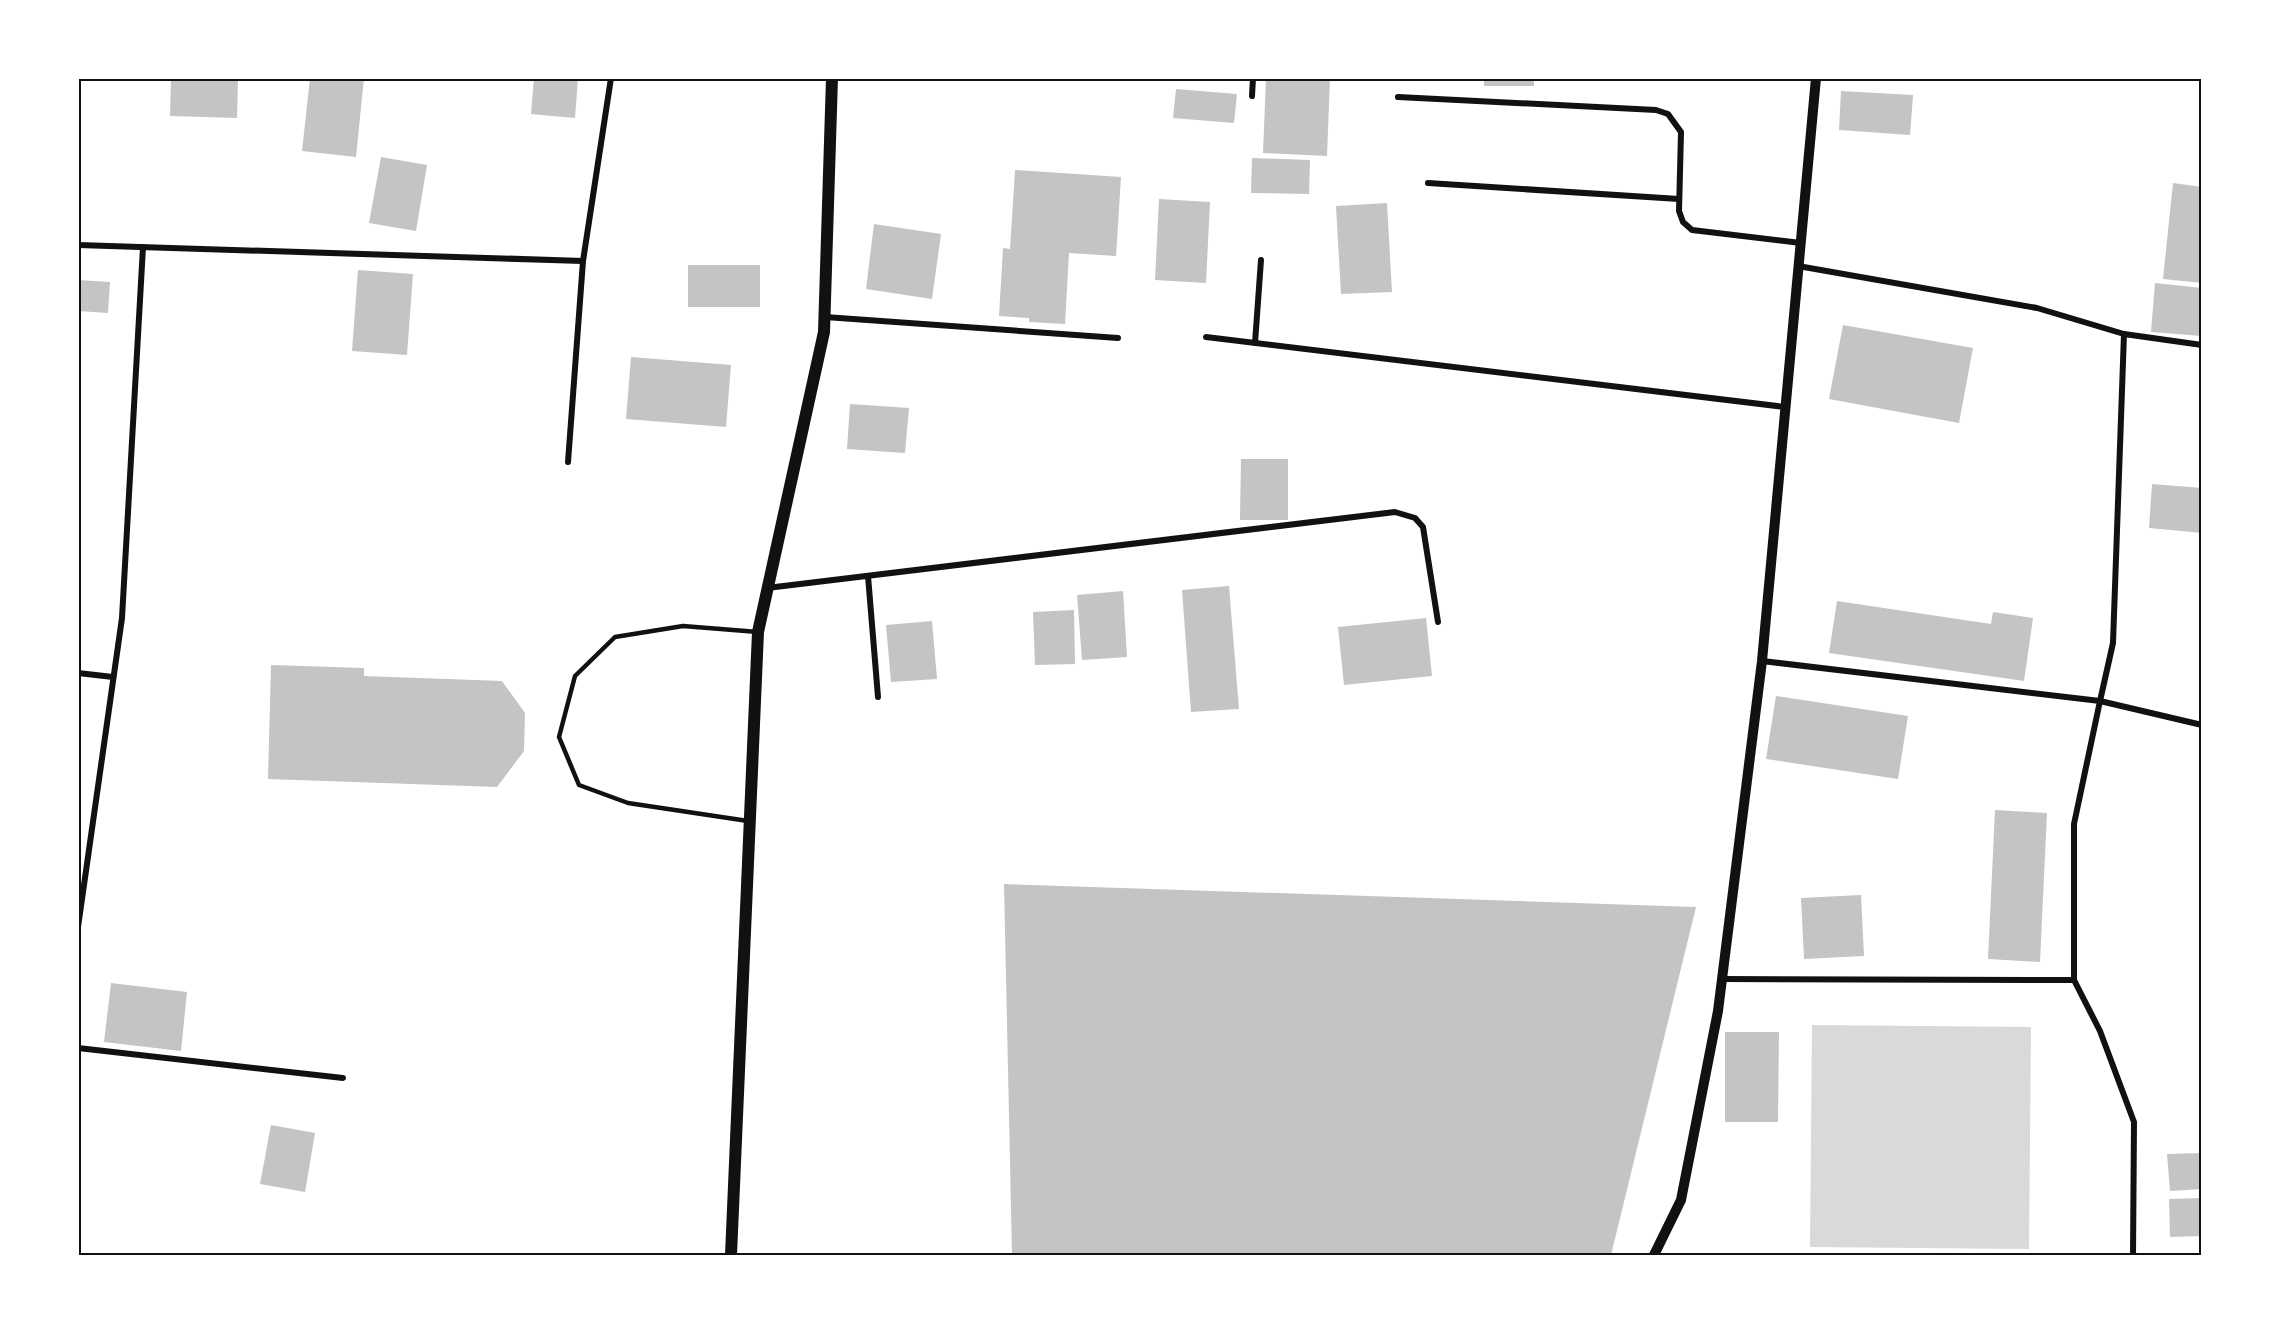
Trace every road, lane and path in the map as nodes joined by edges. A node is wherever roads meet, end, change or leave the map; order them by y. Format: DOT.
graph roads {
  1 [pos="611,78"];
  2 [pos="832,78"];
  3 [pos="1253,78"];
  4 [pos="1816,78"];
  5 [pos="1252,96"];
  6 [pos="1398,97"];
  7 [pos="1428,183"];
  8 [pos="1679,199"];
  9 [pos="1801,243"];
  10 [pos="78,245"];
  11 [pos="143,247"];
  12 [pos="1261,260"];
  13 [pos="583,261"];
  14 [pos="1798,266"];
  15 [pos="825,317"];
  16 [pos="2124,334"];
  17 [pos="1206,336"];
  18 [pos="1118,338"];
  19 [pos="1255,343"];
  20 [pos="2202,345"];
  21 [pos="1785,407"];
  22 [pos="568,462"];
  23 [pos="868,576"];
  24 [pos="767,588"];
  25 [pos="1438,622"];
  26 [pos="758,632"];
  27 [pos="1762,661"];
  28 [pos="78,673"];
  29 [pos="113,677"];
  30 [pos="878,697"];
  31 [pos="2100,701"];
  32 [pos="2202,726"];
  33 [pos="750,821"];
  34 [pos="78,927"];
  35 [pos="1722,980"];
  36 [pos="2074,980"];
  37 [pos="78,1048"];
  38 [pos="344,1078"];
  39 [pos="731,1255"];
  40 [pos="1654,1255"];
  41 [pos="2133,1255"];
  1 -- 13 [label="street"];
  2 -- 15 [label="main road"];
  3 -- 5 [label="street"];
  4 -- 9 [label="street"];
  6 -- 8 [label="street"];
  7 -- 8 [label="street"];
  8 -- 9 [label="street"];
  9 -- 14 [label="street"];
  10 -- 11 [label="street"];
  11 -- 13 [label="street"];
  11 -- 29 [label="street"];
  12 -- 19 [label="street"];
  13 -- 22 [label="street"];
  14 -- 16 [label="street"];
  14 -- 21 [label="street"];
  15 -- 18 [label="street"];
  15 -- 24 [label="main road"];
  16 -- 20 [label="street"];
  16 -- 31 [label="street"];
  17 -- 19 [label="street"];
  19 -- 21 [label="street"];
  21 -- 27 [label="street"];
  23 -- 24 [label="street"];
  23 -- 25 [label="street"];
  23 -- 30 [label="street"];
  24 -- 26 [label="main road"];
  26 -- 33 [label="main road"];
  26 -- 33 [label="lane"];
  27 -- 31 [label="street"];
  27 -- 35 [label="street"];
  28 -- 29 [label="street"];
  29 -- 34 [label="street"];
  31 -- 32 [label="street"];
  31 -- 36 [label="street"];
  33 -- 39 [label="main road"];
  35 -- 36 [label="street"];
  35 -- 40 [label="street"];
  36 -- 41 [label="street"];
  37 -- 38 [label="street"];
}
